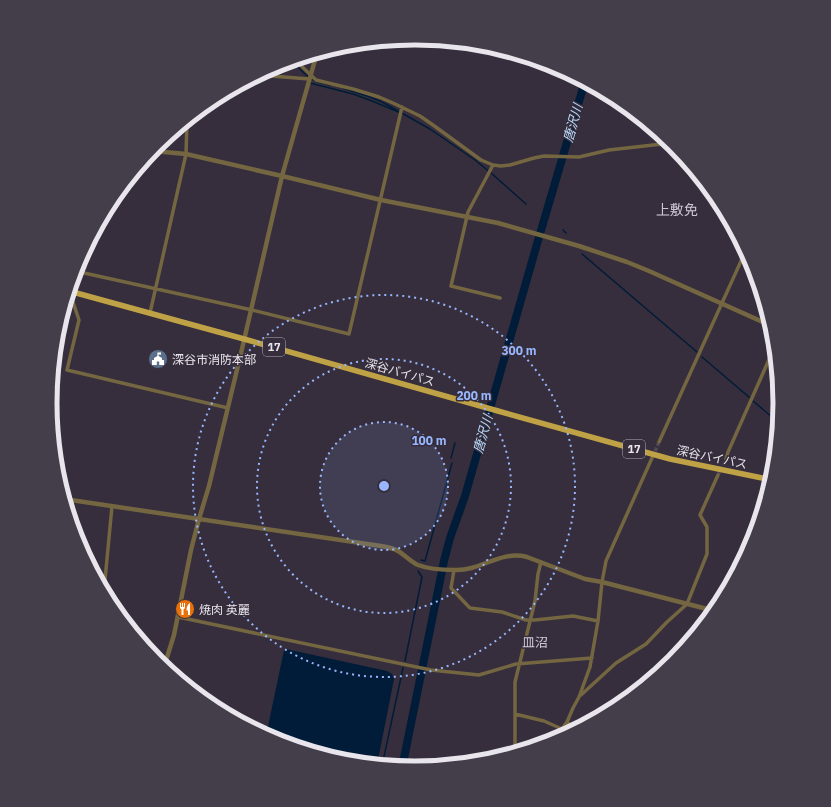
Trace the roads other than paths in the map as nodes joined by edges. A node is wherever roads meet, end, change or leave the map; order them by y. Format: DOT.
graph roads {
  1 [pos="315,59"];
  2 [pos="299,64"];
  3 [pos="272,75"];
  4 [pos="310,77"];
  5 [pos="402,107"];
  6 [pos="187,127"];
  7 [pos="663,144"];
  8 [pos="160,152"];
  9 [pos="186,154"];
  10 [pos="493,165"];
  11 [pos="282,176"];
  12 [pos="381,200"];
  13 [pos="467,216"];
  14 [pos="743,257"];
  15 [pos="82,272"];
  16 [pos="155,289"];
  17 [pos="74,293"];
  18 [pos="500,298"];
  19 [pos="72,300"];
  20 [pos="722,304"];
  21 [pos="252,310"];
  22 [pos="150,313"];
  23 [pos="765,323"];
  24 [pos="244,339"];
  25 [pos="771,356"];
  26 [pos="228,408"];
  27 [pos="659,442"];
  28 [pos="652,458"];
  29 [pos="726,459"];
  30 [pos="718,475"];
  31 [pos="766,479"];
  32 [pos="70,500"];
  33 [pos="112,506"];
  34 [pos="199,519"];
  35 [pos="541,562"];
  36 [pos="453,570"];
  37 [pos="105,580"];
  38 [pos="602,582"];
  39 [pos="107,586"];
  40 [pos="687,604"];
  41 [pos="709,610"];
  42 [pos="178,617"];
  43 [pos="530,620"];
  44 [pos="598,621"];
  45 [pos="592,658"];
  46 [pos="166,661"];
  47 [pos="519,664"];
  48 [pos="578,697"];
  49 [pos="515,714"];
  50 [pos="567,722"];
  51 [pos="572,726"];
  52 [pos="562,729"];
  53 [pos="560,732"];
  54 [pos="515,748"];
  1 -- 4 [label="street"];
  2 -- 4 [label="street"];
  3 -- 4 [label="street"];
  4 -- 5 [label="street"];
  4 -- 11 [label="street"];
  5 -- 10 [label="street"];
  5 -- 12 [label="street"];
  6 -- 9 [label="street"];
  7 -- 10 [label="street"];
  8 -- 9 [label="street"];
  9 -- 11 [label="street"];
  9 -- 16 [label="street"];
  10 -- 13 [label="street"];
  11 -- 12 [label="street"];
  11 -- 21 [label="street"];
  12 -- 13 [label="street"];
  12 -- 21 [label="street"];
  13 -- 18 [label="street"];
  13 -- 20 [label="street"];
  14 -- 20 [label="street"];
  15 -- 16 [label="street"];
  16 -- 21 [label="street"];
  16 -- 22 [label="street"];
  17 -- 22 [label="highway, 深谷バイパス / 17"];
  19 -- 26 [label="street"];
  20 -- 23 [label="street"];
  20 -- 27 [label="street"];
  21 -- 24 [label="street"];
  22 -- 24 [label="highway, 深谷バイパス / 17"];
  24 -- 26 [label="street"];
  24 -- 31 [label="highway, 深谷バイパス / 17"];
  25 -- 29 [label="street"];
  26 -- 34 [label="street"];
  28 -- 38 [label="street"];
  30 -- 40 [label="street"];
  32 -- 33 [label="street"];
  33 -- 34 [label="street"];
  33 -- 37 [label="street"];
  34 -- 36 [label="street"];
  34 -- 42 [label="street"];
  35 -- 36 [label="street"];
  35 -- 38 [label="street"];
  35 -- 43 [label="street"];
  36 -- 43 [label="street"];
  37 -- 39 [label="street"];
  38 -- 40 [label="street"];
  38 -- 44 [label="street"];
  40 -- 41 [label="street"];
  40 -- 48 [label="street"];
  42 -- 46 [label="street"];
  42 -- 47 [label="street"];
  43 -- 44 [label="street"];
  43 -- 47 [label="street"];
  44 -- 45 [label="street"];
  45 -- 47 [label="street"];
  45 -- 48 [label="street"];
  47 -- 49 [label="street"];
  48 -- 50 [label="street"];
  49 -- 52 [label="street"];
  49 -- 54 [label="street"];
  50 -- 51 [label="street"];
  50 -- 52 [label="street"];
  52 -- 53 [label="street"];
}
